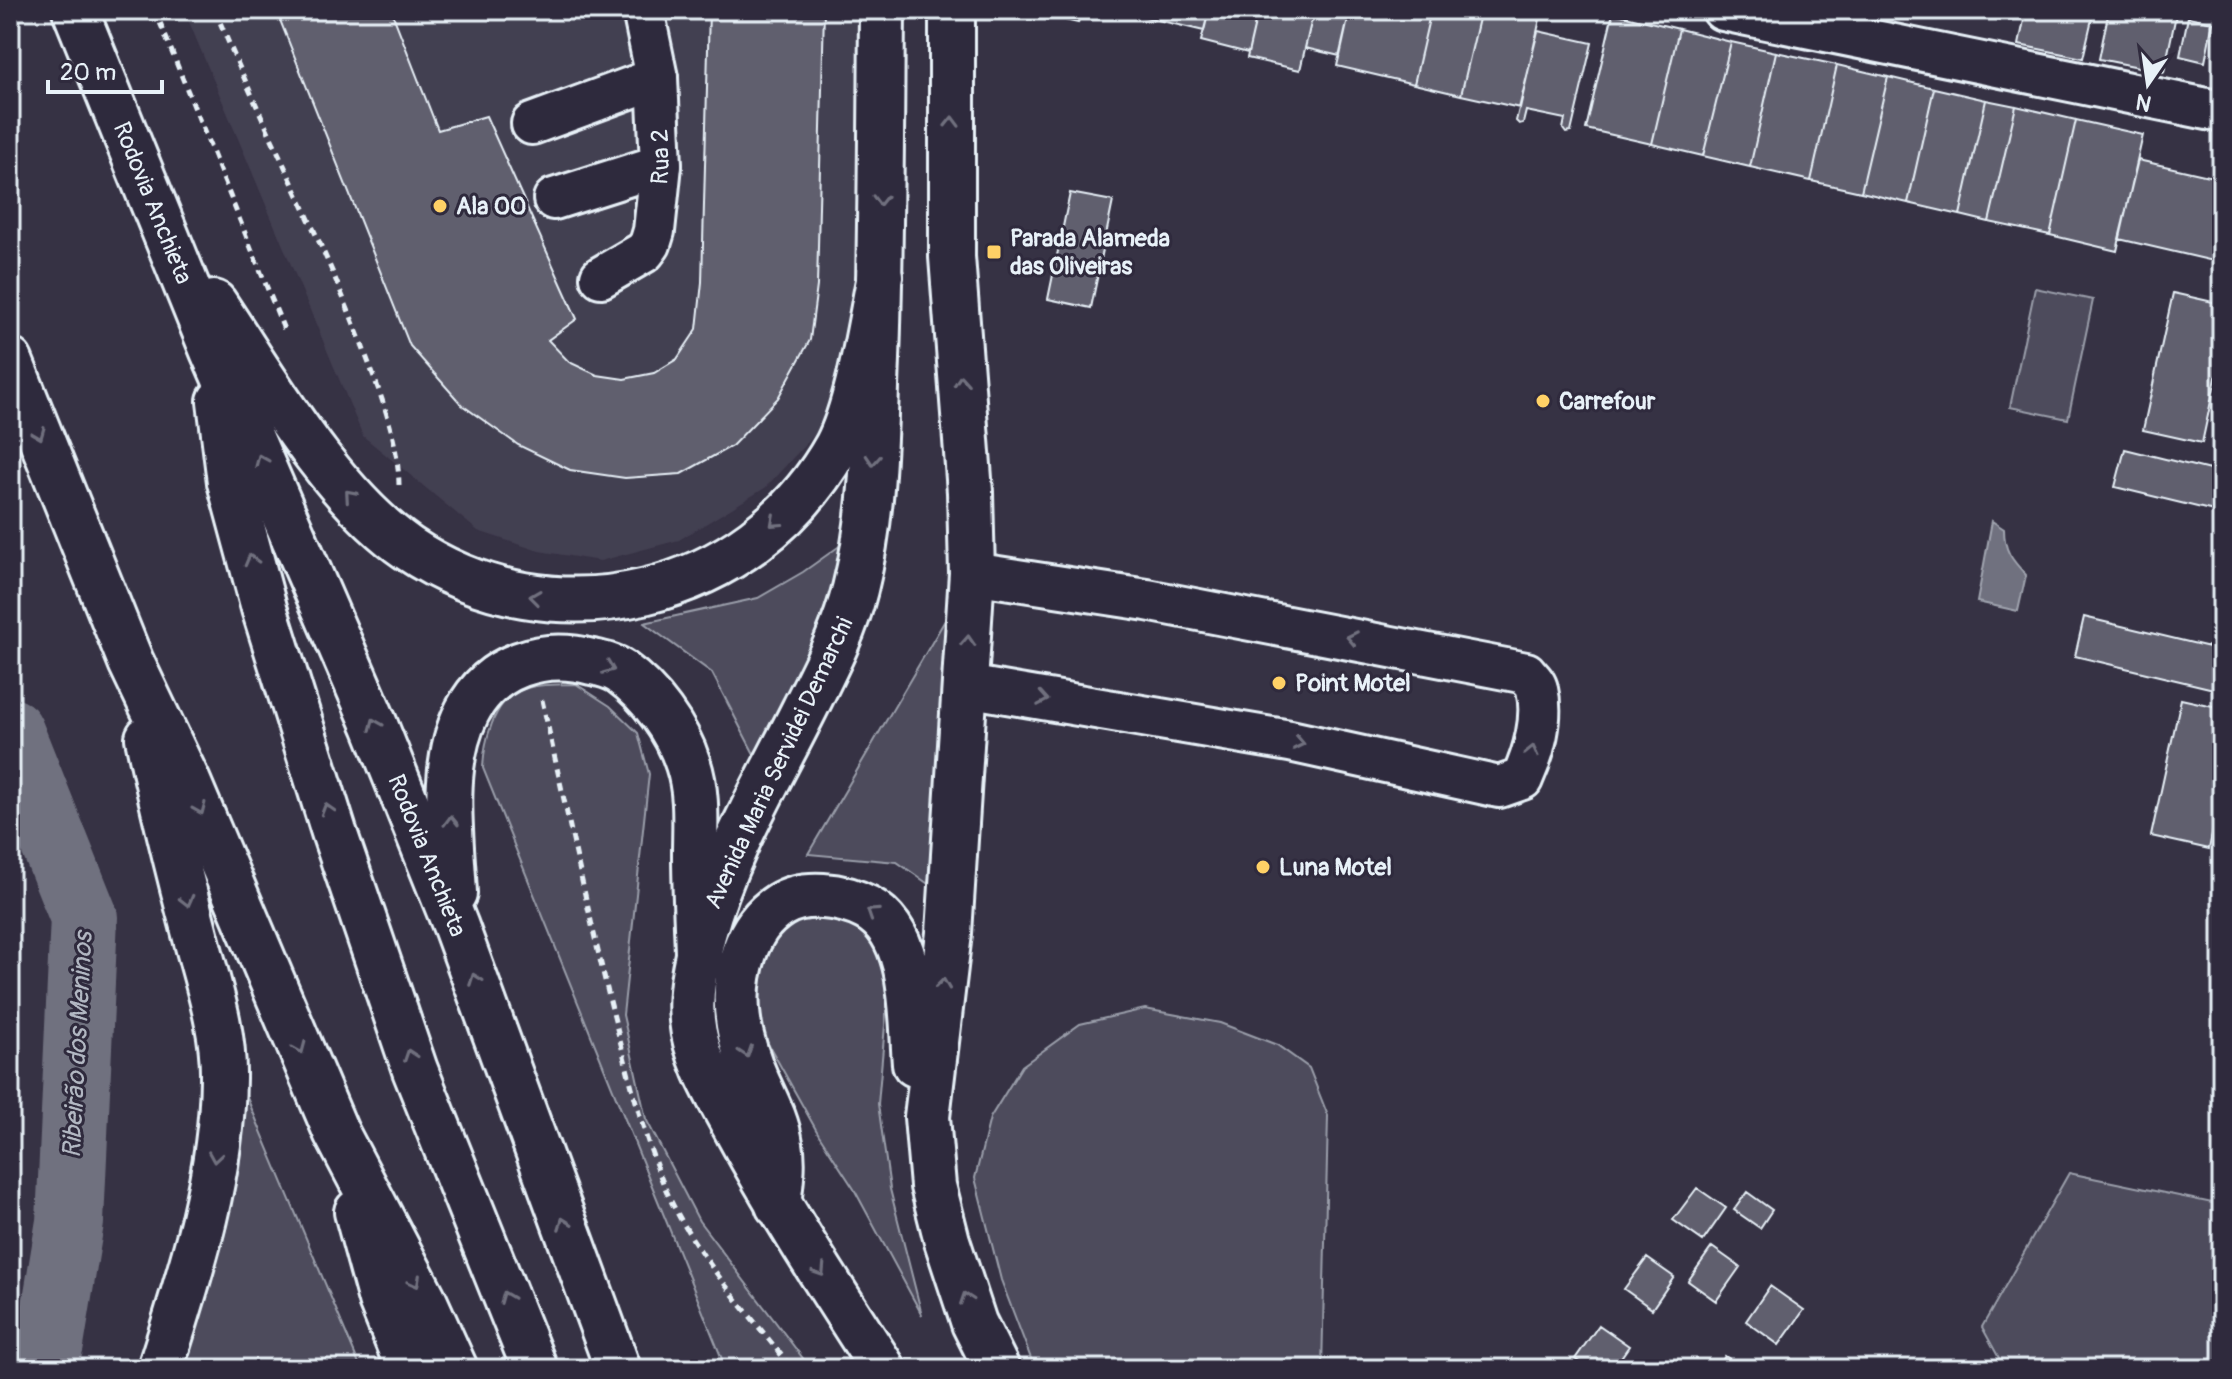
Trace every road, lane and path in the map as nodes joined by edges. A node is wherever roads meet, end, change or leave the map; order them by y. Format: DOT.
graph roads {
  1 [pos="75,10"];
  2 [pos="155,10"];
  3 [pos="215,10"];
  4 [pos="643,10"];
  5 [pos="882,10"];
  6 [pos="952,10"];
  7 [pos="1723,10"];
  8 [pos="657,78"];
  9 [pos="2222,112"];
  10 [pos="532,124"];
  11 [pos="661,165"];
  12 [pos="554,199"];
  13 [pos="165,229"];
  14 [pos="880,276"];
  15 [pos="601,277"];
  16 [pos="291,345"];
  17 [pos="213,351"];
  18 [pos="10,361"];
  19 [pos="399,498"];
  20 [pos="972,573"];
  21 [pos="533,660"];
  22 [pos="131,662"];
  23 [pos="966,686"];
  24 [pos="456,927"];
  25 [pos="698,953"];
  26 [pos="927,1117"];
  27 [pos="336,1132"];
  28 [pos="778,1205"];
  29 [pos="160,1369"];
  30 [pos="409,1369"];
  31 [pos="455,1369"];
  32 [pos="535,1369"];
  33 [pos="618,1369"];
  34 [pos="792,1369"];
  35 [pos="883,1369"];
  36 [pos="997,1369"];
  1 -- 13 [label="main road, Rodovia Anchieta"];
  2 -- 16 [label="path"];
  3 -- 19 [label="path"];
  4 -- 8 [label="street, Rua 2"];
  5 -- 14 [label="main road, Avenida Maria Servidei Demarchi, one-way"];
  20 -- 6 [label="main road, one-way"];
  7 -- 9 [label="street"];
  8 -- 10 [label="street"];
  8 -- 11 [label="street, Rua 2"];
  11 -- 12 [label="street"];
  11 -- 15 [label="street, Rua 2"];
  14 -- 13 [label="main road, one-way"];
  13 -- 17 [label="main road, Rodovia Anchieta"];
  14 -- 25 [label="main road, Avenida Maria Servidei Demarchi, one-way"];
  24 -- 17 [label="main road, Rodovia Anchieta, one-way"];
  32 -- 17 [label="main road, Rodovia Anchieta, one-way"];
  18 -- 22 [label="main road, one-way"];
  23 -- 20 [label="main road, one-way"];
  23 -- 20 [label="street, one-way"];
  24 -- 21 [label="main road, one-way"];
  21 -- 25 [label="main road, one-way"];
  21 -- 34 [label="path"];
  22 -- 27 [label="main road, one-way"];
  22 -- 29 [label="main road, one-way"];
  26 -- 23 [label="main road, one-way"];
  33 -- 24 [label="main road, Rodovia Anchieta, one-way"];
  25 -- 28 [label="main road, Avenida Maria Servidei Demarchi"];
  26 -- 28 [label="main road, one-way"];
  36 -- 26 [label="main road, one-way"];
  27 -- 30 [label="main road"];
  27 -- 31 [label="main road, one-way"];
  28 -- 35 [label="main road, Avenida Maria Servidei Demarchi, one-way"];
}
